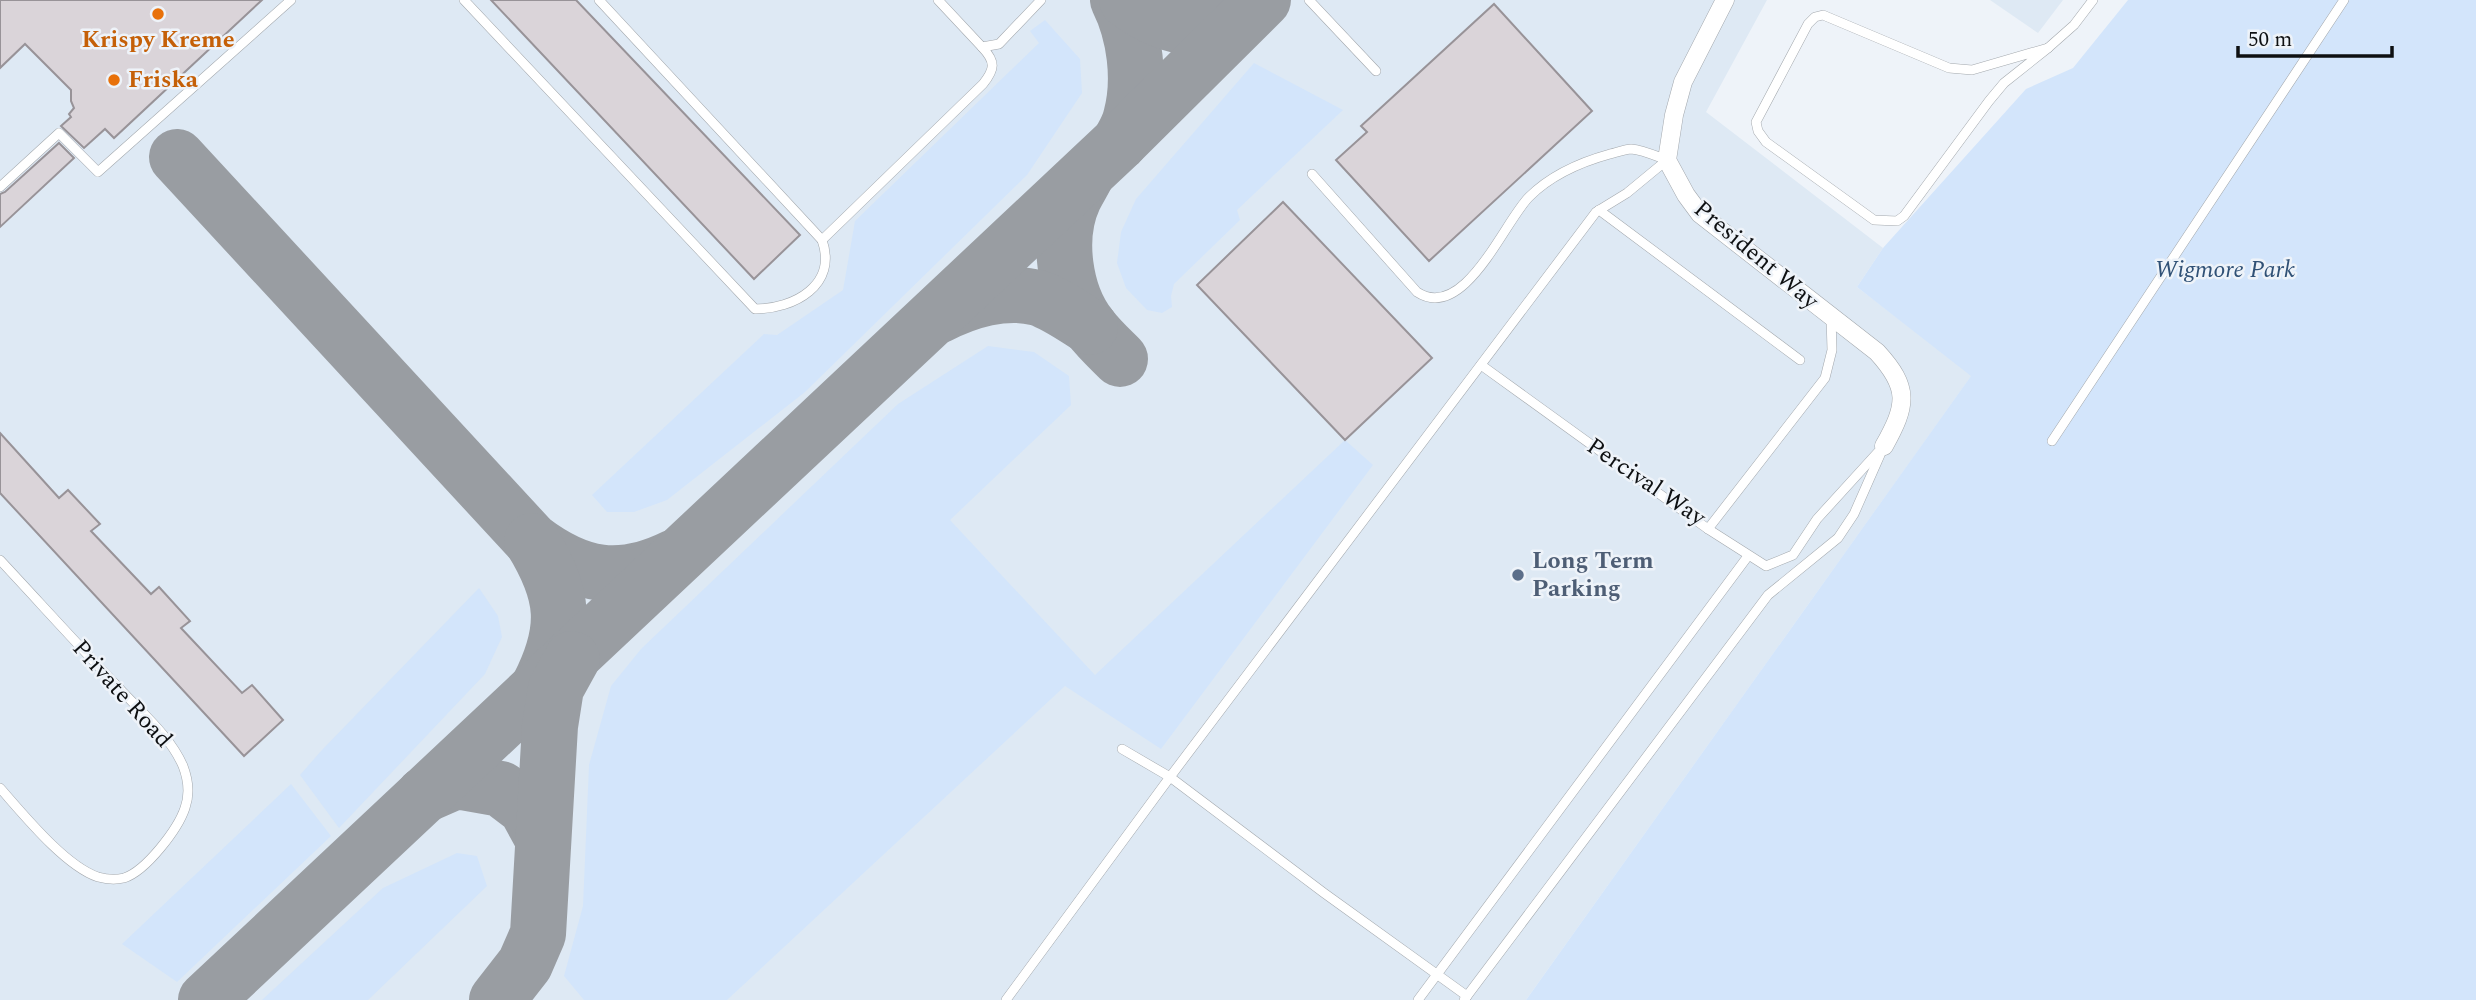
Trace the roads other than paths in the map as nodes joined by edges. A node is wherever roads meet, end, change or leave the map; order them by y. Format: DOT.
graph roads {
  1 [pos="291,0"];
  2 [pos="464,0"];
  3 [pos="599,0"];
  4 [pos="938,0"];
  5 [pos="1041,0"];
  6 [pos="1309,0"];
  7 [pos="1725,0"];
  8 [pos="2094,0"];
  9 [pos="2344,0"];
  10 [pos="982,47"];
  11 [pos="2048,48"];
  12 [pos="1376,71"];
  13 [pos="1667,160"];
  14 [pos="1312,174"];
  15 [pos="0,187"];
  16 [pos="1599,211"];
  17 [pos="822,240"];
  18 [pos="1830,317"];
  19 [pos="1800,360"];
  20 [pos="1481,365"];
  21 [pos="2052,441"];
  22 [pos="1884,446"];
  23 [pos="1709,529"];
  24 [pos="1748,556"];
  25 [pos="0,560"];
  26 [pos="1122,750"];
  27 [pos="1170,777"];
  28 [pos="0,788"];
  29 [pos="1437,975"];
  30 [pos="1466,998"];
  31 [pos="1006,1000"];
  32 [pos="1418,1000"];
  1 -- 15 [label="lane"];
  2 -- 17 [label="lane"];
  3 -- 17 [label="lane"];
  4 -- 10 [label="lane"];
  5 -- 10 [label="lane"];
  6 -- 12 [label="lane"];
  7 -- 13 [label="street"];
  8 -- 11 [label="lane"];
  9 -- 21 [label="lane"];
  10 -- 17 [label="lane"];
  11 -- 11 [label="lane"];
  13 -- 14 [label="lane"];
  13 -- 16 [label="lane"];
  13 -- 18 [label="street, President Way"];
  16 -- 19 [label="lane"];
  16 -- 20 [label="lane"];
  18 -- 22 [label="street, President Way"];
  18 -- 23 [label="lane, Percival Way"];
  20 -- 23 [label="lane, Percival Way"];
  20 -- 27 [label="lane"];
  22 -- 24 [label="lane"];
  22 -- 30 [label="lane"];
  23 -- 24 [label="lane"];
  24 -- 29 [label="lane"];
  25 -- 28 [label="lane, Private Road"];
  26 -- 27 [label="lane"];
  27 -- 29 [label="lane"];
  27 -- 31 [label="lane"];
  29 -- 30 [label="lane"];
  29 -- 32 [label="lane"];
}
